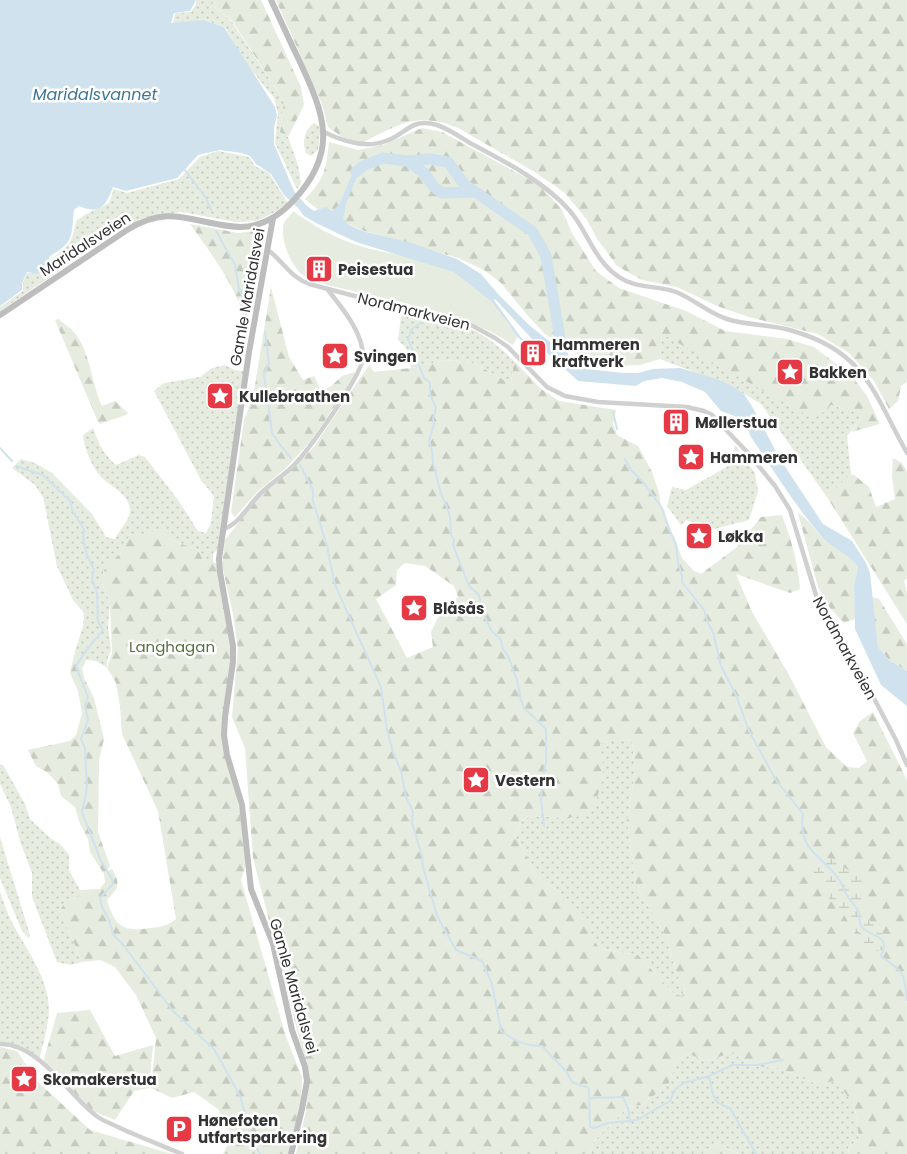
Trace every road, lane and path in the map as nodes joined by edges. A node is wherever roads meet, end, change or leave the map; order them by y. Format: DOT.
graph roads {
  1 [pos="271,0"];
  2 [pos="324,132"];
  3 [pos="273,218"];
  4 [pos="268,250"];
  5 [pos="328,290"];
  6 [pos="0,315"];
  7 [pos="907,453"];
  8 [pos="223,530"];
  9 [pos="907,765"];
  10 [pos="0,1044"];
  11 [pos="182,1154"];
  12 [pos="291,1154"];
  1 -- 2 [label="street, Maridalsveien"];
  2 -- 3 [label="street, Maridalsveien"];
  2 -- 7 [label="street"];
  3 -- 4 [label="street, Gamle Maridalsvei"];
  3 -- 6 [label="street, Maridalsveien"];
  4 -- 5 [label="street, Nordmarkveien"];
  4 -- 8 [label="street, Gamle Maridalsvei"];
  5 -- 8 [label="street"];
  5 -- 9 [label="street, Nordmarkveien"];
  8 -- 12 [label="street, Gamle Maridalsvei"];
  10 -- 11 [label="street"];
}
